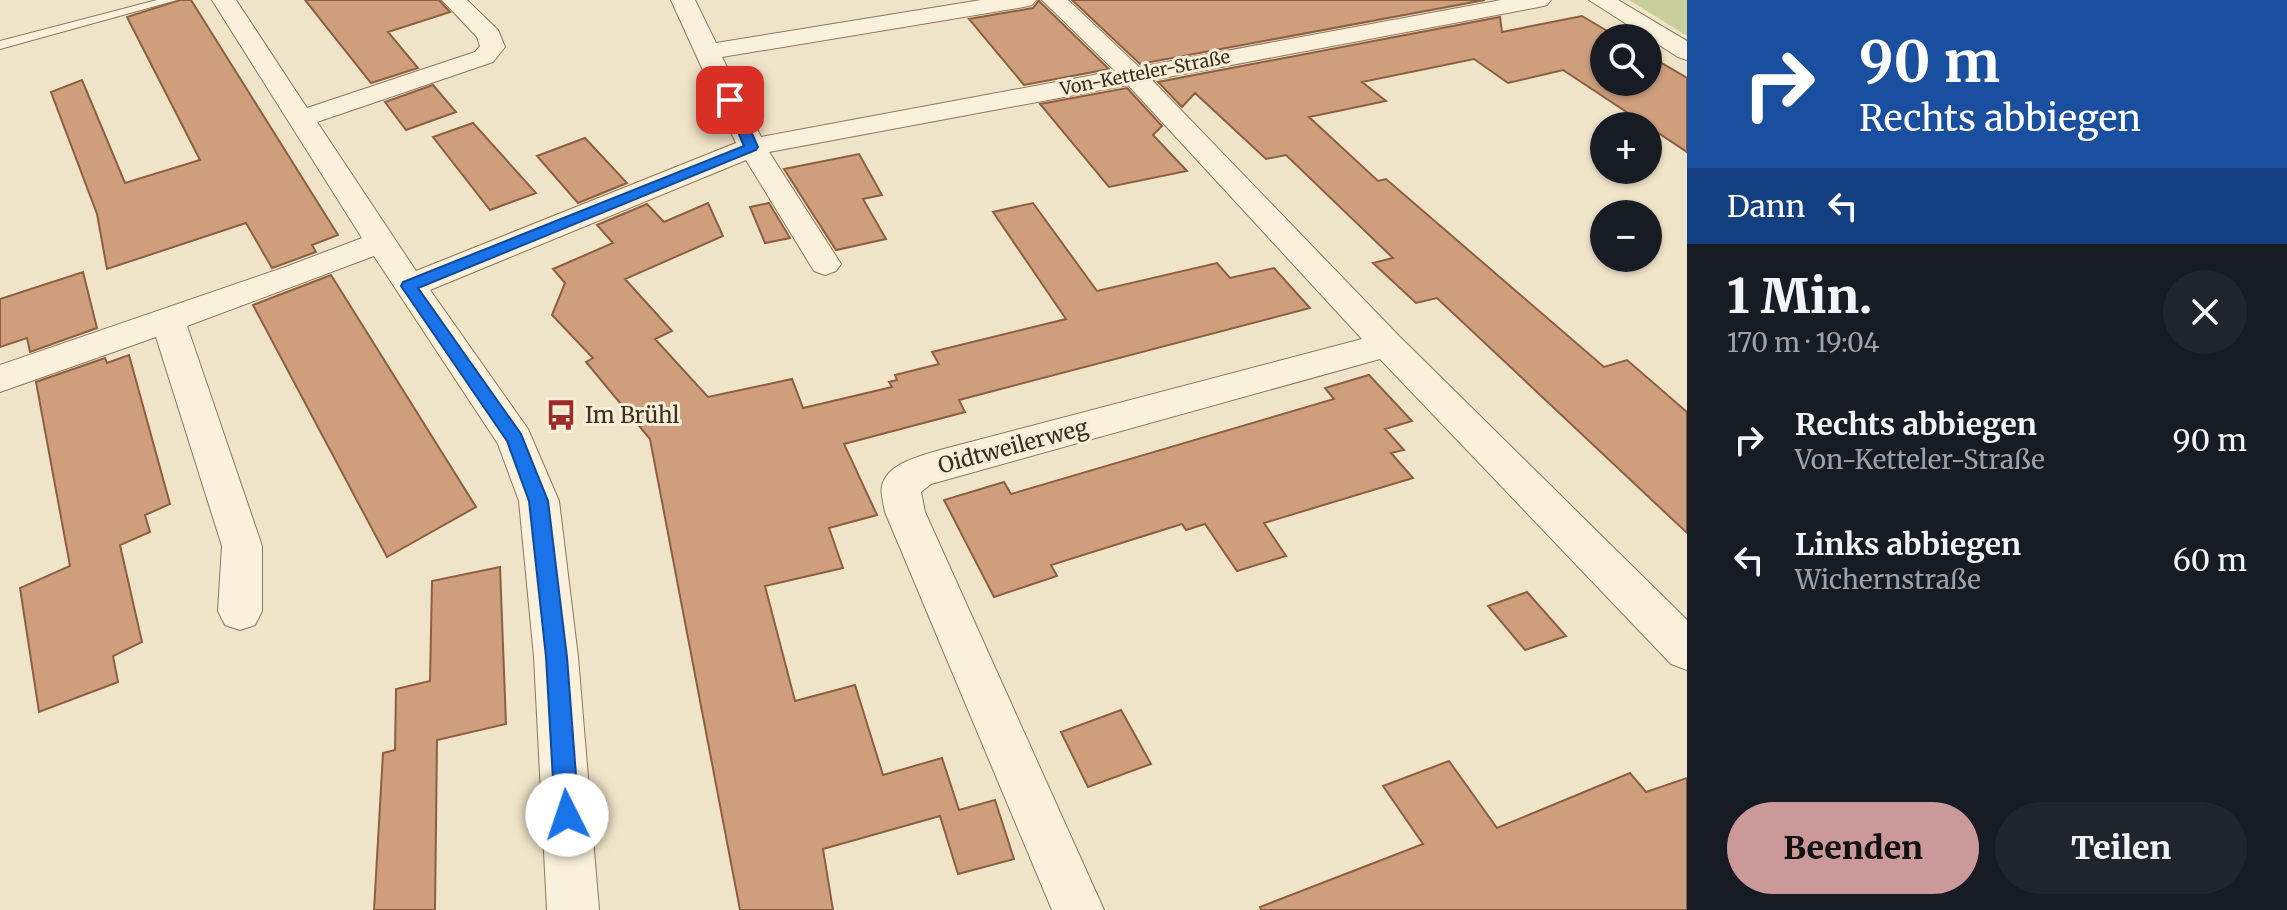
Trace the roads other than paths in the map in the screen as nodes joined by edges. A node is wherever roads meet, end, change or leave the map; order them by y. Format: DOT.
graph roads {
  1 [pos="171,0"];
  2 [pos="224,0"];
  3 [pos="454,0"];
  4 [pos="683,0"];
  5 [pos="1024,0"];
  6 [pos="1054,0"];
  7 [pos="1539,0"];
  8 [pos="1601,0"];
  9 [pos="1,45"];
  10 [pos="709,52"];
  11 [pos="1687,52"];
  12 [pos="1133,75"];
  13 [pos="303,118"];
  14 [pos="752,147"];
  15 [pos="380,242"];
  16 [pos="825,264"];
  17 [pos="409,286"];
  18 [pos="168,320"];
  19 [pos="1387,345"];
  20 [pos="0,379"];
  21 [pos="240,611"];
  22 [pos="1687,650"];
  23 [pos="573,910"];
  24 [pos="1078,910"];
  1 -- 9 [label="lane"];
  2 -- 13 [label="street"];
  3 -- 13 [label="street"];
  4 -- 10 [label="street"];
  5 -- 10 [label="street"];
  6 -- 12 [label="street"];
  7 -- 12 [label="street, Von-Ketteler-Straße"];
  8 -- 11 [label="street"];
  10 -- 14 [label="street"];
  12 -- 14 [label="street, Von-Ketteler-Straße"];
  12 -- 19 [label="street"];
  13 -- 15 [label="street"];
  14 -- 16 [label="street"];
  14 -- 17 [label="street, Von-Ketteler-Straße"];
  15 -- 17 [label="street"];
  15 -- 18 [label="street"];
  17 -- 23 [label="street"];
  18 -- 20 [label="street"];
  18 -- 21 [label="street"];
  19 -- 22 [label="street"];
  19 -- 24 [label="street, Oidtweilerweg"];
}
